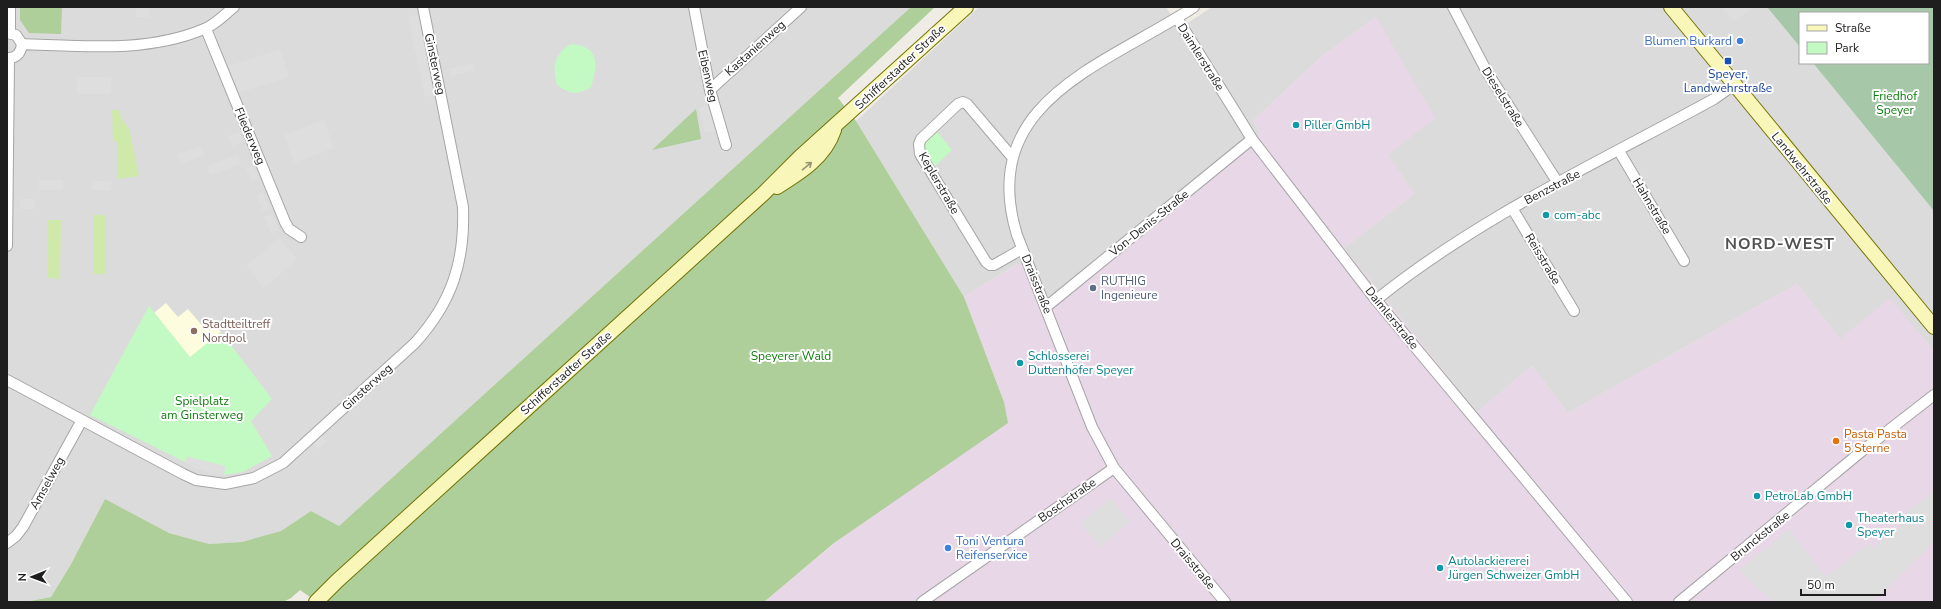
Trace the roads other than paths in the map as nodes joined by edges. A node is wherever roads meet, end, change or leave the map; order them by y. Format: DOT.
graph roads {
  1 [pos="10,7"];
  2 [pos="234,7"];
  3 [pos="423,7"];
  4 [pos="694,7"];
  5 [pos="801,7"];
  6 [pos="966,7"];
  7 [pos="1194,7"];
  8 [pos="1453,7"];
  9 [pos="1670,7"];
  10 [pos="1177,18"];
  11 [pos="206,29"];
  12 [pos="8,33"];
  13 [pos="22,44"];
  14 [pos="8,59"];
  15 [pos="1734,85"];
  16 [pos="710,90"];
  17 [pos="1252,139"];
  18 [pos="726,145"];
  19 [pos="1619,151"];
  20 [pos="1013,158"];
  21 [pos="1558,183"];
  22 [pos="1512,208"];
  23 [pos="7,225"];
  24 [pos="302,237"];
  25 [pos="7,246"];
  26 [pos="1022,249"];
  27 [pos="1684,261"];
  28 [pos="1376,300"];
  29 [pos="1046,307"];
  30 [pos="1574,311"];
  31 [pos="1934,327"];
  32 [pos="7,380"];
  33 [pos="1934,395"];
  34 [pos="82,420"];
  35 [pos="1114,468"];
  36 [pos="7,543"];
  37 [pos="370,552"];
  38 [pos="316,602"];
  39 [pos="330,602"];
  40 [pos="922,602"];
  41 [pos="1225,602"];
  42 [pos="1627,602"];
  43 [pos="1679,602"];
  1 -- 12 [label="street"];
  2 -- 11 [label="street"];
  3 -- 34 [label="street, Ginsterweg"];
  4 -- 16 [label="street, Eibenweg"];
  5 -- 16 [label="street, Kastanienweg"];
  6 -- 37 [label="main road, Schifferstadter Straße"];
  7 -- 10 [label="street, Draisstraße"];
  8 -- 21 [label="street, Dieselstraße"];
  9 -- 15 [label="main road, Landwehrstraße"];
  10 -- 17 [label="street, Daimlerstraße"];
  10 -- 20 [label="street, Draisstraße"];
  11 -- 13 [label="street"];
  11 -- 24 [label="street, Fliederweg"];
  12 -- 13 [label="street"];
  13 -- 14 [label="street"];
  14 -- 23 [label="street"];
  15 -- 19 [label="street, Benzstraße"];
  15 -- 31 [label="main road, Landwehrstraße"];
  16 -- 18 [label="street, Eibenweg"];
  17 -- 28 [label="street, Daimlerstraße"];
  17 -- 29 [label="street, Von-Denis-Straße"];
  19 -- 21 [label="street, Benzstraße"];
  19 -- 27 [label="street, Hahnstraße"];
  20 -- 26 [label="street, Draisstraße"];
  20 -- 26 [label="street, Keplerstraße"];
  21 -- 22 [label="street, Benzstraße"];
  22 -- 28 [label="street, Benzstraße"];
  22 -- 30 [label="street, Reisstraße"];
  23 -- 25 [label="street"];
  26 -- 29 [label="street, Draisstraße"];
  28 -- 42 [label="street, Daimlerstraße"];
  29 -- 35 [label="street, Draisstraße"];
  32 -- 34 [label="street, Ginsterweg"];
  33 -- 43 [label="street, Brunckstraße"];
  34 -- 36 [label="street, Amselweg"];
  35 -- 40 [label="street, Boschstraße"];
  35 -- 41 [label="street, Draisstraße"];
  37 -- 38 [label="main road, Schifferstadter Straße"];
  37 -- 39 [label="main road, Schifferstadter Straße"];
}
